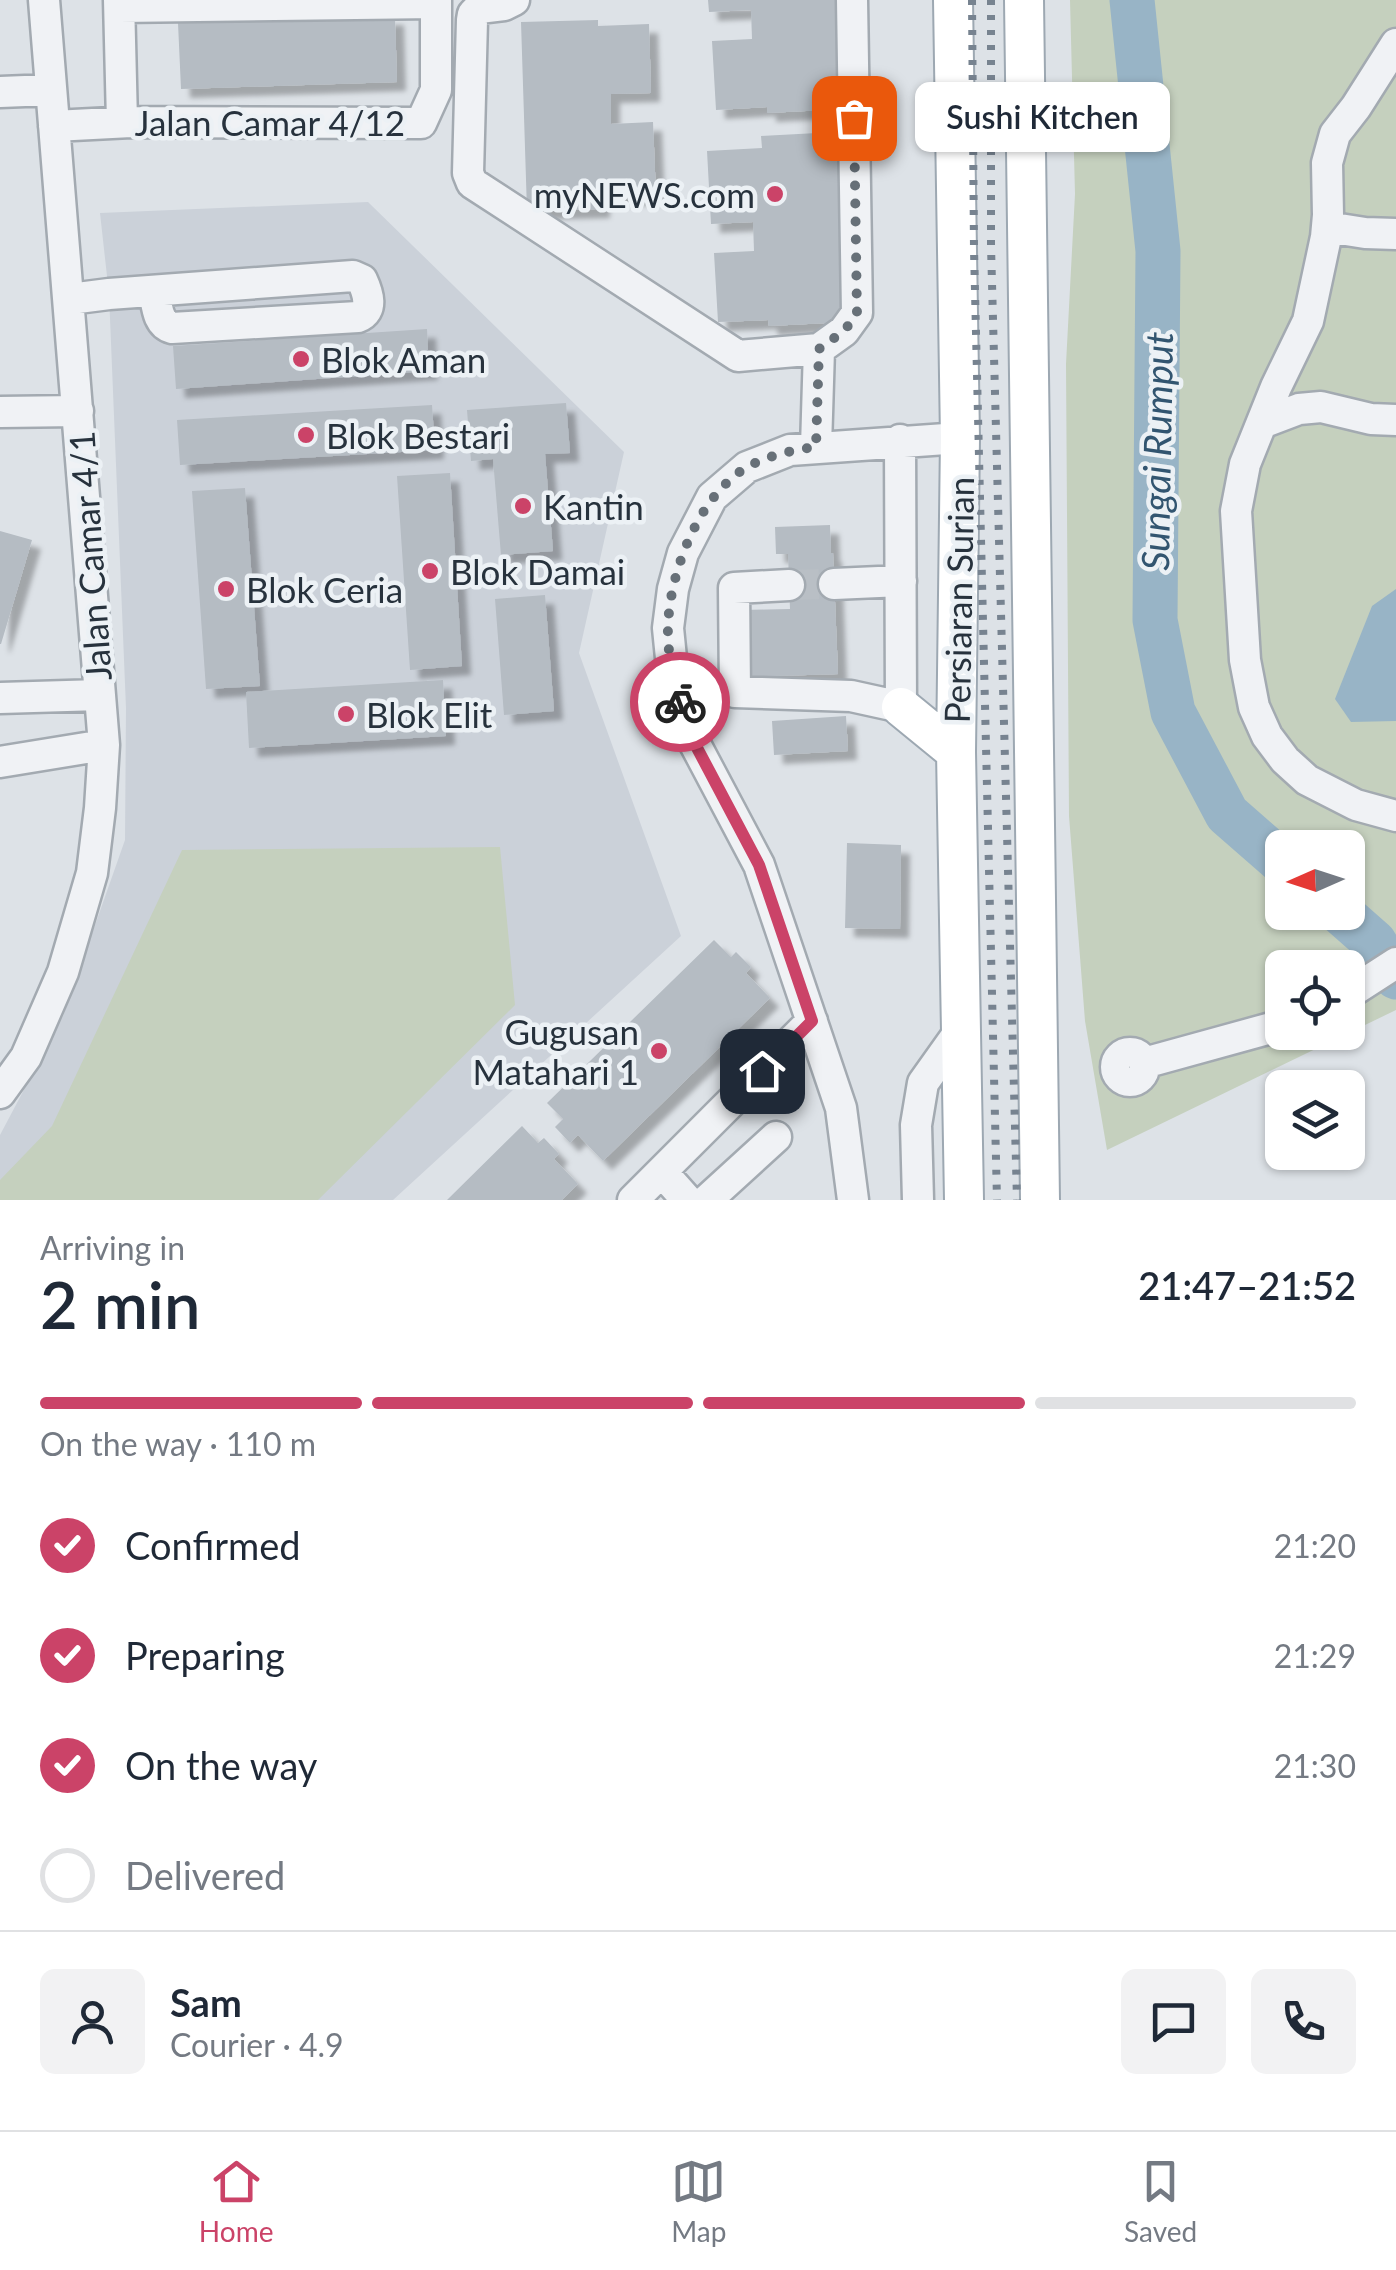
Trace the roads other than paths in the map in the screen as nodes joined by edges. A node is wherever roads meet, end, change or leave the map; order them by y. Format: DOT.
graph roads {
  1 [pos="44,0"];
  2 [pos="514,0"];
  3 [pos="852,0"];
  4 [pos="953,0"];
  5 [pos="1024,0"];
  6 [pos="436,2"];
  7 [pos="119,3"];
  8 [pos="1396,44"];
  9 [pos="50,90"];
  10 [pos="0,92"];
  11 [pos="122,122"];
  12 [pos="54,126"];
  13 [pos="1327,227"];
  14 [pos="1396,234"];
  15 [pos="154,291"];
  16 [pos="70,299"];
  17 [pos="819,349"];
  18 [pos="78,411"];
  19 [pos="0,412"];
  20 [pos="1396,420"];
  21 [pos="1262,423"];
  22 [pos="960,438"];
  23 [pos="900,440"];
  24 [pos="816,447"];
  25 [pos="901,581"];
  26 [pos="834,584"];
  27 [pos="789,586"];
  28 [pos="100,694"];
  29 [pos="0,698"];
  30 [pos="901,708"];
  31 [pos="104,746"];
  32 [pos="956,752"];
  33 [pos="0,762"];
  34 [pos="1396,816"];
  35 [pos="812,1021"];
  36 [pos="1265,1030"];
  37 [pos="960,1031"];
  38 [pos="1144,1063"];
  39 [pos="0,1093"];
  40 [pos="776,1137"];
  41 [pos="662,1172"];
  42 [pos="634,1200"];
  43 [pos="687,1200"];
  44 [pos="707,1200"];
  45 [pos="853,1200"];
  46 [pos="918,1200"];
  47 [pos="964,1200"];
  48 [pos="1040,1200"];
  1 -- 9 [label="street, Jalan Camar 4/1"];
  2 -- 17 [label="street"];
  3 -- 17 [label="street"];
  4 -- 22 [label="main road, Persiaran Surian"];
  5 -- 48 [label="main road, Persiaran Surian"];
  6 -- 7 [label="street"];
  6 -- 11 [label="street, Jalan Camar 4/12"];
  7 -- 11 [label="street"];
  8 -- 13 [label="street"];
  9 -- 10 [label="street"];
  9 -- 12 [label="street, Jalan Camar 4/1"];
  11 -- 12 [label="street, Jalan Camar 4/12"];
  12 -- 16 [label="street, Jalan Camar 4/1"];
  13 -- 14 [label="street"];
  13 -- 21 [label="street"];
  15 -- 15 [label="street"];
  15 -- 16 [label="street"];
  16 -- 18 [label="street, Jalan Camar 4/1"];
  17 -- 24 [label="street"];
  18 -- 19 [label="street"];
  18 -- 28 [label="street, Jalan Camar 4/1"];
  20 -- 21 [label="street"];
  21 -- 34 [label="street"];
  22 -- 23 [label="street"];
  22 -- 32 [label="main road, Persiaran Surian"];
  23 -- 24 [label="street"];
  23 -- 25 [label="street"];
  24 -- 35 [label="street"];
  25 -- 26 [label="street"];
  25 -- 30 [label="street"];
  27 -- 30 [label="street"];
  28 -- 29 [label="street"];
  28 -- 31 [label="street, Jalan Camar 4/1"];
  30 -- 32 [label="main road"];
  31 -- 33 [label="street"];
  31 -- 39 [label="street, Jalan Camar 4/1"];
  32 -- 37 [label="main road, Persiaran Surian"];
  35 -- 41 [label="street"];
  35 -- 45 [label="street"];
  36 -- 38 [label="street"];
  37 -- 46 [label="street"];
  37 -- 47 [label="main road, Persiaran Surian"];
  40 -- 44 [label="street"];
  41 -- 42 [label="street"];
  41 -- 43 [label="street"];
}
